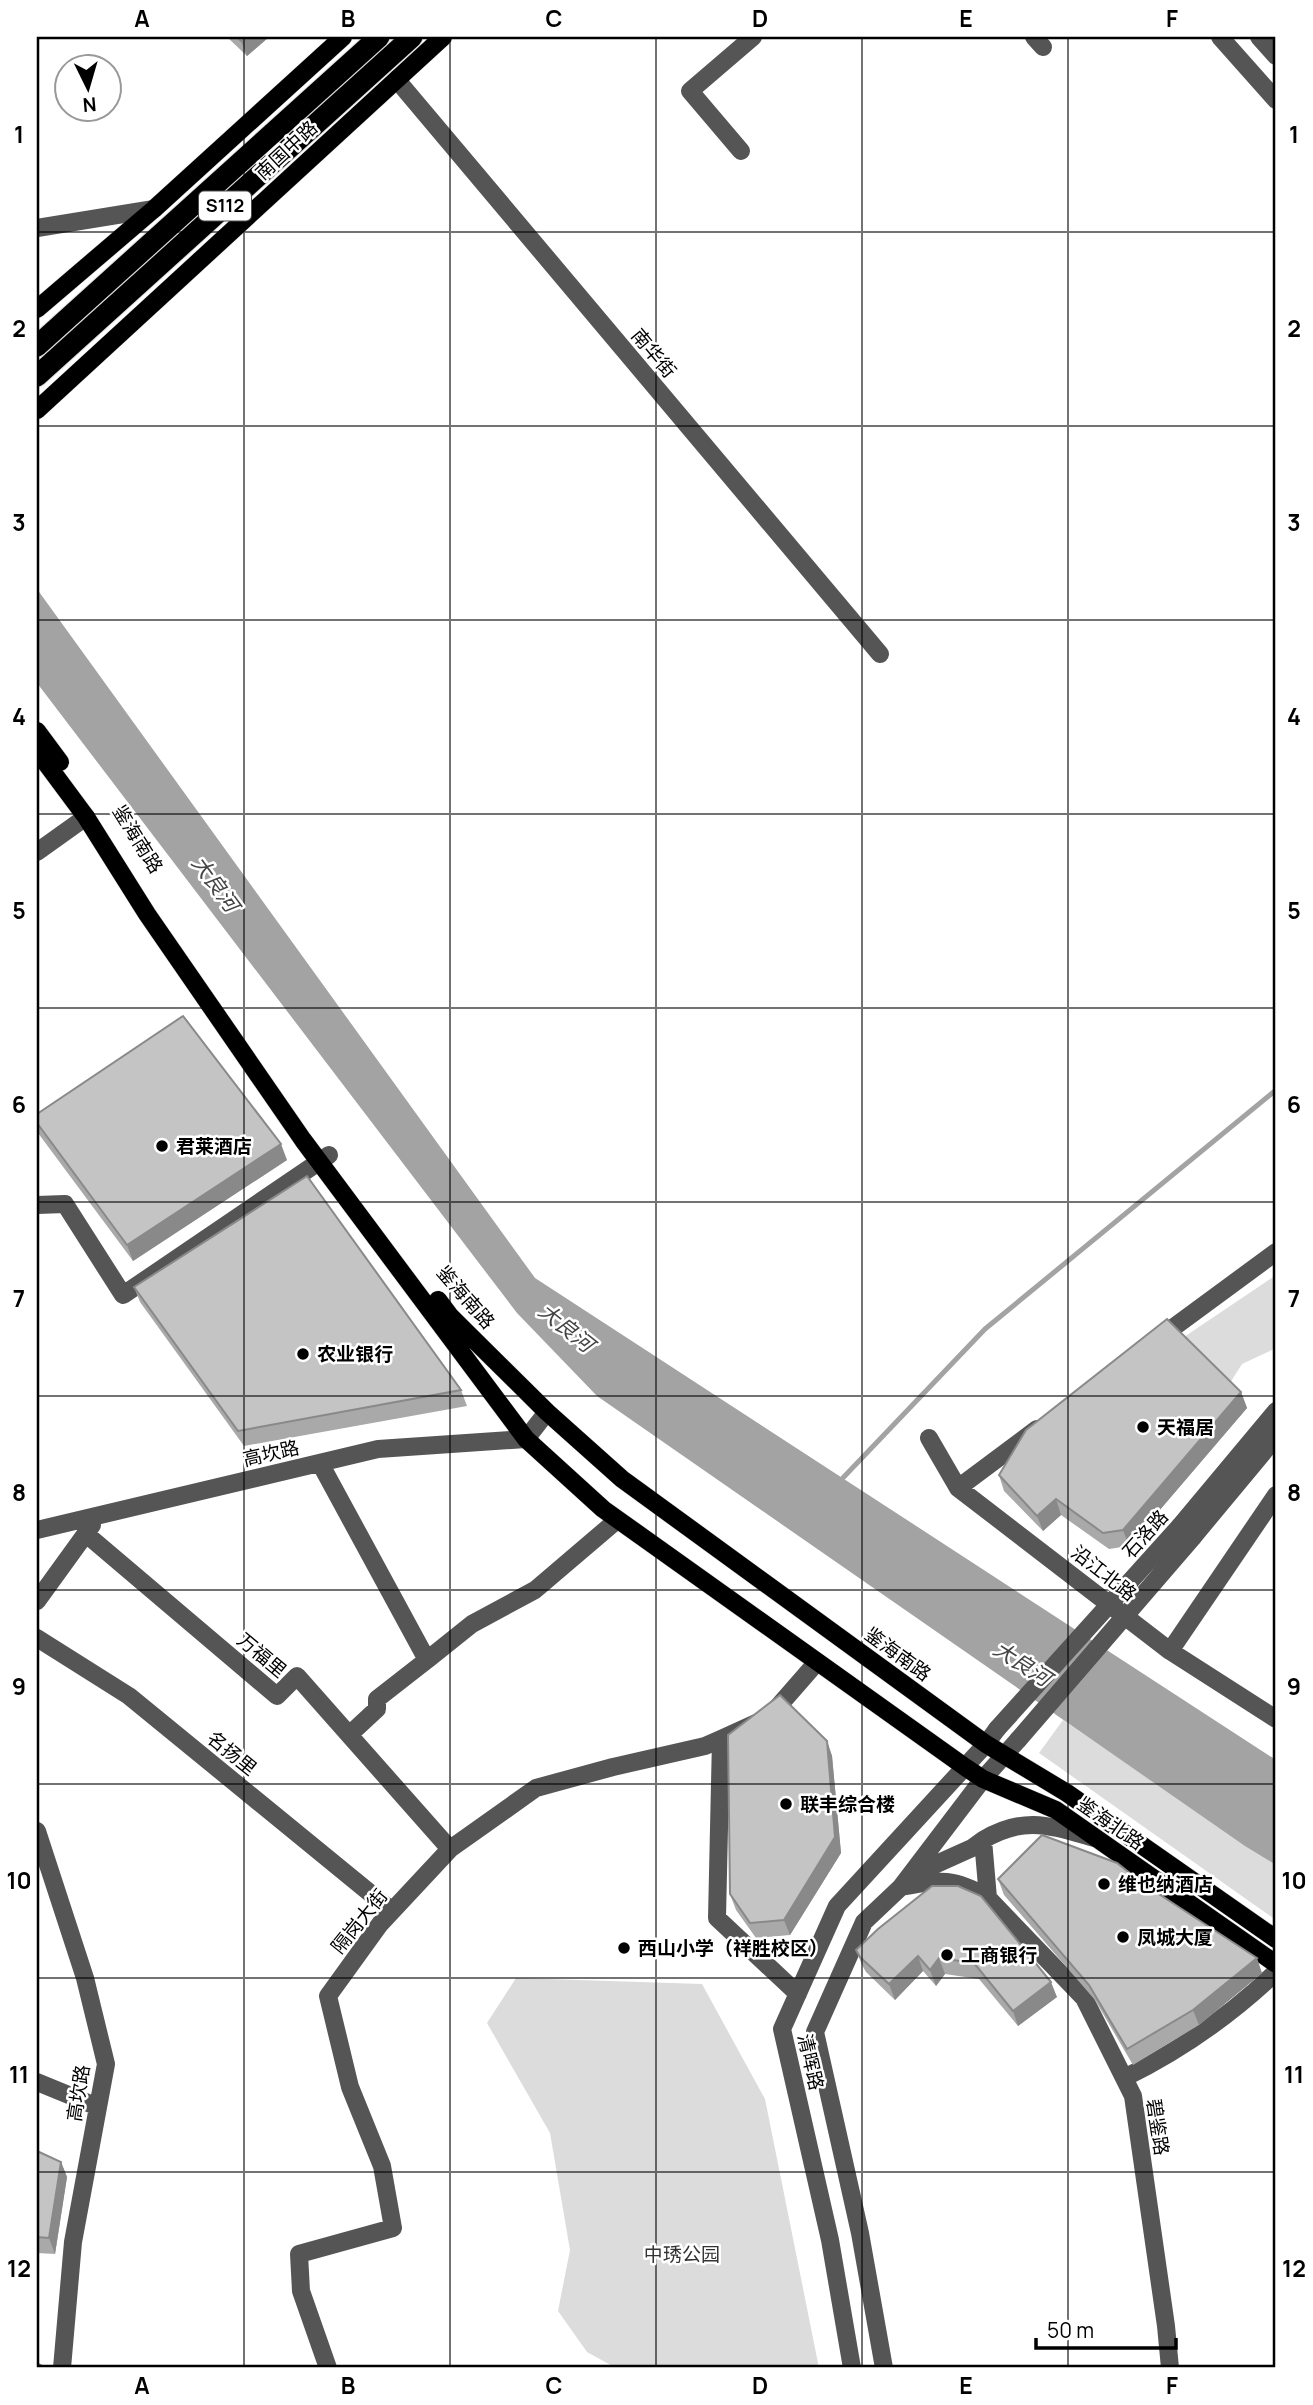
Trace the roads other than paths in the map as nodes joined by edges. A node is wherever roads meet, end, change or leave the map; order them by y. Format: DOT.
graph roads {
  1 [pos="343,37"];
  2 [pos="379,37"];
  3 [pos="412,37"];
  4 [pos="443,37"];
  5 [pos="753,37"];
  6 [pos="1220,37"];
  7 [pos="1259,37"];
  8 [pos="1276,56"];
  9 [pos="398,78"];
  10 [pos="1276,100"];
  11 [pos="741,151"];
  12 [pos="154,209"];
  13 [pos="37,228"];
  14 [pos="37,309"];
  15 [pos="37,346"];
  16 [pos="37,376"];
  17 [pos="37,410"];
  18 [pos="880,654"];
  19 [pos="37,731"];
  20 [pos="37,751"];
  21 [pos="86,817"];
  22 [pos="37,852"];
  23 [pos="324,1159"];
  24 [pos="37,1205"];
  25 [pos="1276,1252"];
  26 [pos="1140,1353"];
  27 [pos="1276,1411"];
  28 [pos="547,1412"];
  29 [pos="1055,1416"];
  30 [pos="1276,1437"];
  31 [pos="929,1438"];
  32 [pos="526,1440"];
  33 [pos="320,1463"];
  34 [pos="958,1488"];
  35 [pos="1276,1495"];
  36 [pos="101,1514"];
  37 [pos="616,1521"];
  38 [pos="37,1530"];
  39 [pos="1187,1531"];
  40 [pos="86,1534"];
  41 [pos="37,1601"];
  42 [pos="37,1638"];
  43 [pos="1170,1651"];
  44 [pos="427,1660"];
  45 [pos="817,1662"];
  46 [pos="1276,1718"];
  47 [pos="349,1735"];
  48 [pos="720,1739"];
  49 [pos="986,1744"];
  50 [pos="1004,1755"];
  51 [pos="965,1767"];
  52 [pos="983,1779"];
  53 [pos="37,1831"];
  54 [pos="1096,1838"];
  55 [pos="984,1840"];
  56 [pos="450,1849"];
  57 [pos="905,1882"];
  58 [pos="988,1898"];
  59 [pos="392,1911"];
  60 [pos="1276,1939"];
  61 [pos="1276,1964"];
  62 [pos="1276,1972"];
  63 [pos="798,1994"];
  64 [pos="1124,2078"];
  65 [pos="37,2082"];
  66 [pos="97,2107"];
  67 [pos="56,2368"];
  68 [pos="328,2368"];
  69 [pos="852,2368"];
  70 [pos="884,2368"];
  71 [pos="1170,2368"];
  1 -- 12 [label="main road"];
  2 -- 15 [label="highway, 南国中路 / S112"];
  3 -- 16 [label="highway, 南国中路 / S112"];
  4 -- 9 [label="main road, 南国中路"];
  5 -- 11 [label="street"];
  6 -- 10 [label="street"];
  7 -- 8 [label="street"];
  9 -- 17 [label="main road, 南国中路"];
  9 -- 18 [label="street, 南华街"];
  12 -- 13 [label="street"];
  12 -- 14 [label="main road"];
  19 -- 23 [label="main road, 鉴海南路"];
  20 -- 21 [label="main road, 鉴海南路"];
  21 -- 22 [label="street"];
  21 -- 23 [label="main road, 鉴海南路"];
  23 -- 24 [label="street"];
  23 -- 28 [label="main road, 鉴海南路"];
  23 -- 32 [label="main road, 鉴海南路"];
  25 -- 26 [label="street"];
  27 -- 39 [label="street, 石洛路"];
  28 -- 32 [label="street"];
  28 -- 49 [label="main road, 鉴海南路"];
  29 -- 34 [label="street"];
  30 -- 39 [label="street, 石洛路"];
  31 -- 34 [label="street, 沿江北路"];
  32 -- 33 [label="street, 高坎路"];
  32 -- 45 [label="main road, 鉴海南路"];
  33 -- 36 [label="street, 高坎路"];
  33 -- 44 [label="street"];
  34 -- 43 [label="street, 沿江北路"];
  35 -- 43 [label="street"];
  36 -- 38 [label="street, 高坎路"];
  36 -- 40 [label="street"];
  37 -- 44 [label="street"];
  39 -- 49 [label="street, 石洛路, bridge"];
  39 -- 50 [label="street, 石洛路, bridge"];
  40 -- 41 [label="street"];
  40 -- 47 [label="street, 万福里"];
  42 -- 59 [label="street, 名扬里"];
  43 -- 46 [label="street, 沿江北路"];
  44 -- 47 [label="street"];
  45 -- 48 [label="street, 隔岗大街"];
  45 -- 51 [label="main road, 鉴海南路"];
  47 -- 56 [label="street, 万福里"];
  48 -- 56 [label="street, 隔岗大街"];
  48 -- 63 [label="street"];
  49 -- 50 [label="main road, 鉴海南路"];
  49 -- 51 [label="street, 清晖路"];
  50 -- 52 [label="street, 清晖路"];
  50 -- 60 [label="main road, 鉴海北路"];
  51 -- 52 [label="main road, 鉴海南路"];
  51 -- 63 [label="street, 清晖路"];
  52 -- 54 [label="main road, 鉴海北路"];
  52 -- 57 [label="street, 清晖路"];
  53 -- 66 [label="street, 高坎路"];
  54 -- 55 [label="street"];
  54 -- 61 [label="main road, 鉴海北路"];
  55 -- 57 [label="street"];
  55 -- 58 [label="street"];
  56 -- 59 [label="street, 隔岗大街"];
  57 -- 58 [label="street"];
  57 -- 70 [label="street, 清晖路"];
  58 -- 64 [label="street, 碧鉴路"];
  59 -- 68 [label="street, 隔岗大街"];
  62 -- 64 [label="street"];
  63 -- 69 [label="street, 清晖路"];
  64 -- 71 [label="street, 碧鉴路"];
  65 -- 66 [label="street"];
  66 -- 67 [label="street, 高坎路"];
}
